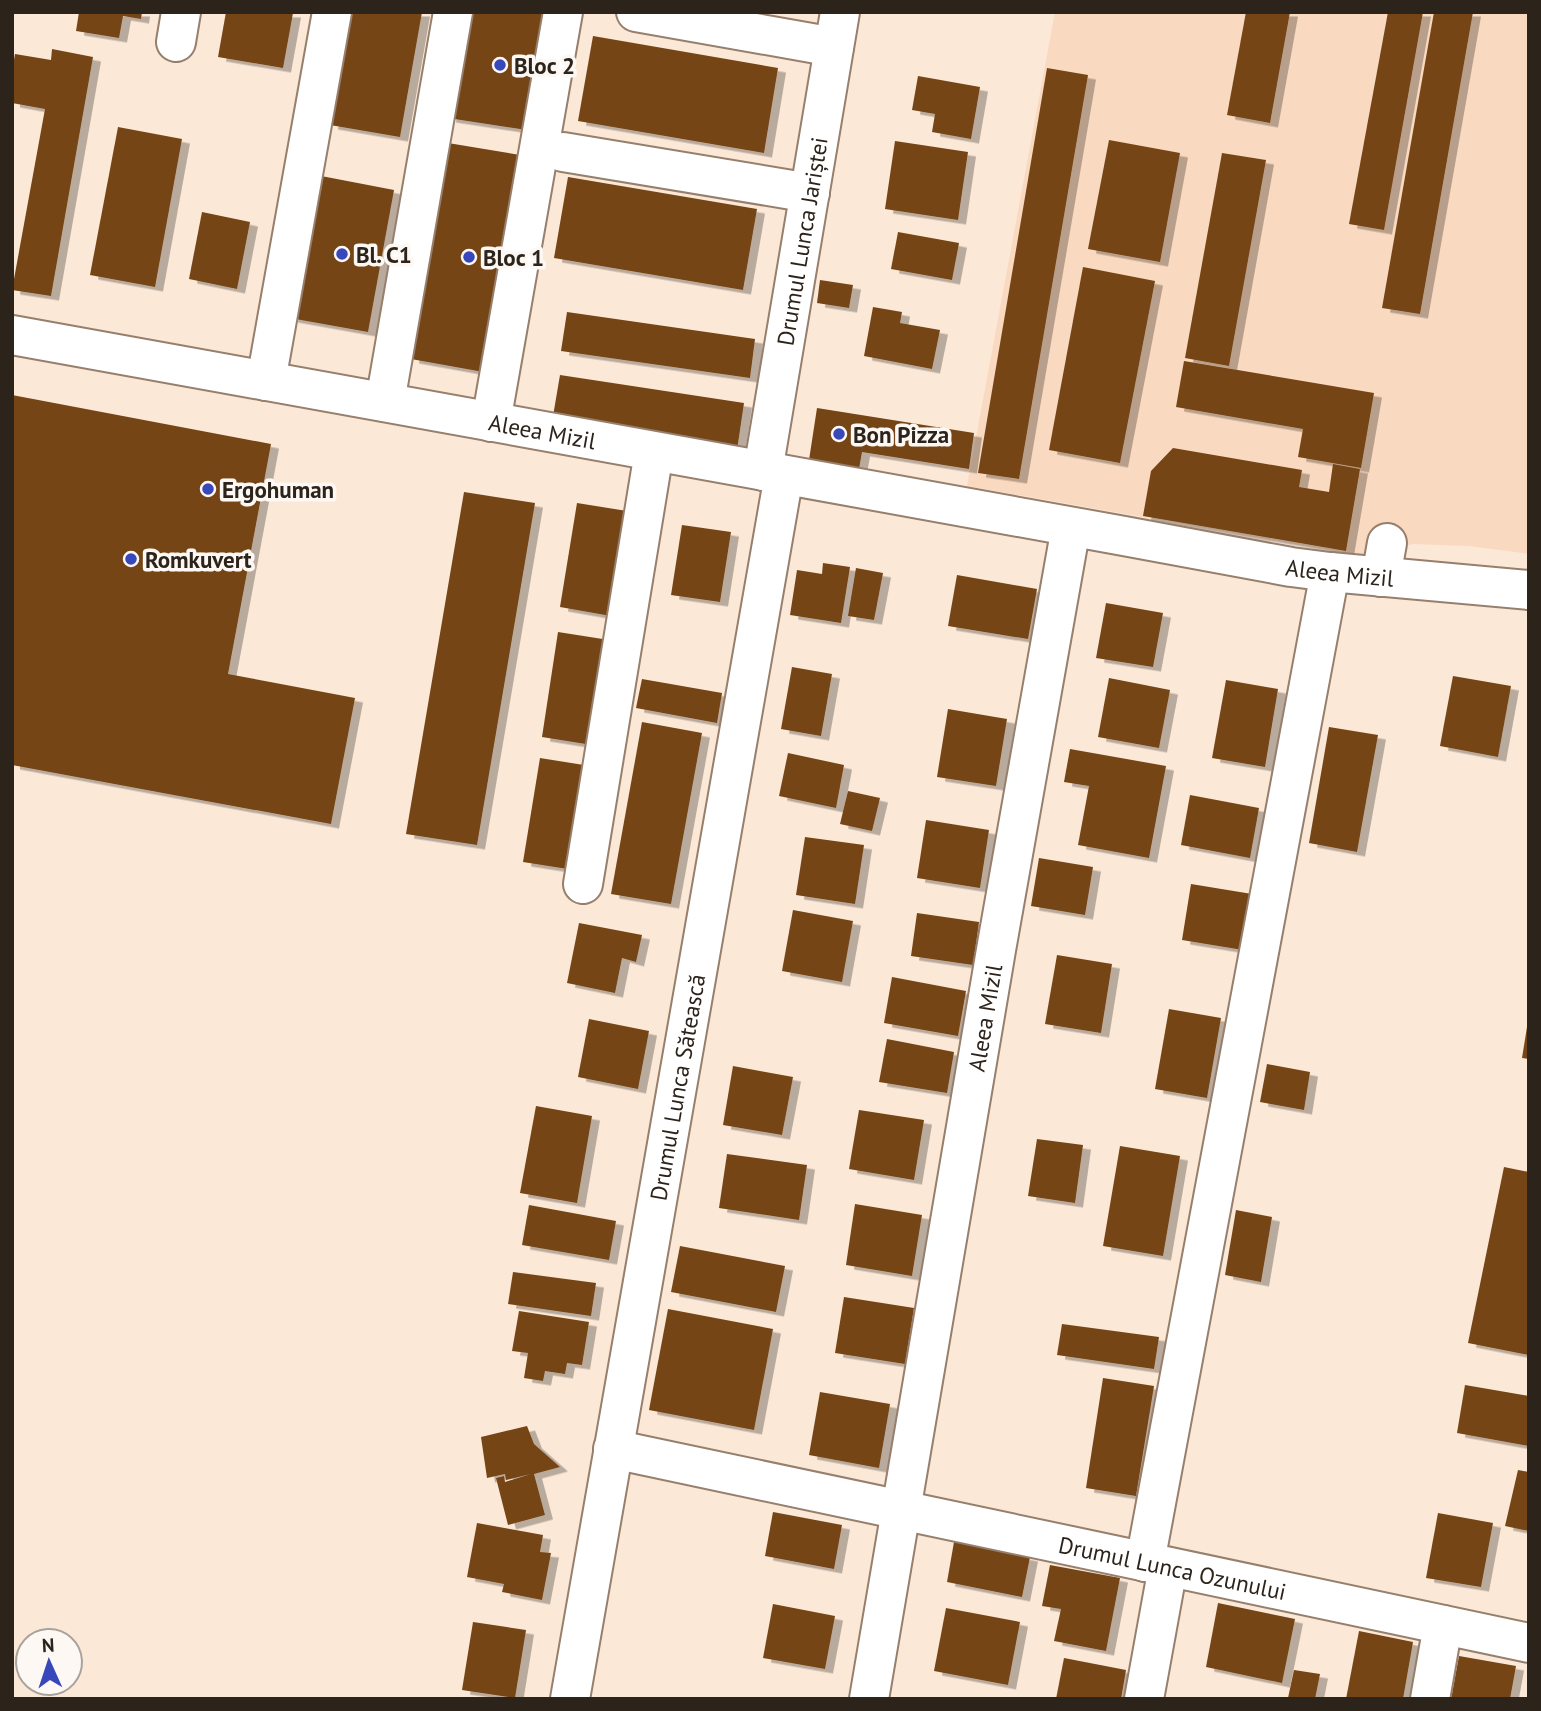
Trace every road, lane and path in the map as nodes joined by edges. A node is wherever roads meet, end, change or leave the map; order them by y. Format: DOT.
graph roads {
  1 [pos="332,12"];
  2 [pos="434,12"];
  3 [pos="453,12"];
  4 [pos="563,12"];
  5 [pos="588,12"];
  6 [pos="636,12"];
  7 [pos="837,30"];
  8 [pos="563,152"];
  9 [pos="810,193"];
  10 [pos="542,274"];
  11 [pos="12,335"];
  12 [pos="266,381"];
  13 [pos="375,401"];
  14 [pos="491,422"];
  15 [pos="653,452"];
  16 [pos="773,473"];
  17 [pos="1071,527"];
  18 [pos="1330,572"];
  19 [pos="1529,590"];
  20 [pos="583,884"];
  21 [pos="613,1449"];
  22 [pos="901,1510"];
  23 [pos="1156,1564"];
  24 [pos="1443,1625"];
  25 [pos="1529,1643"];
  26 [pos="570,1699"];
  27 [pos="869,1699"];
  28 [pos="1144,1699"];
  29 [pos="1430,1699"];
  1 -- 12 [label="street"];
  2 -- 13 [label="street"];
  3 -- 13 [label="street"];
  4 -- 14 [label="street"];
  5 -- 8 [label="street"];
  6 -- 7 [label="street"];
  7 -- 9 [label="street, Drumul Lunca Jariștei"];
  8 -- 9 [label="street"];
  8 -- 10 [label="street"];
  9 -- 16 [label="street, Drumul Lunca Jariștei"];
  11 -- 12 [label="street, Aleea Mizil"];
  12 -- 13 [label="street, Aleea Mizil"];
  13 -- 14 [label="street, Aleea Mizil"];
  14 -- 15 [label="street, Aleea Mizil"];
  15 -- 16 [label="street, Aleea Mizil"];
  15 -- 20 [label="street"];
  16 -- 17 [label="street, Aleea Mizil"];
  16 -- 21 [label="street, Drumul Lunca Sătească"];
  17 -- 18 [label="street, Aleea Mizil"];
  17 -- 22 [label="street, Aleea Mizil"];
  18 -- 19 [label="street, Aleea Mizil"];
  18 -- 23 [label="street"];
  21 -- 22 [label="street, Drumul Lunca Ozunului"];
  21 -- 26 [label="street, Drumul Lunca Sătească"];
  22 -- 23 [label="street, Drumul Lunca Ozunului"];
  22 -- 27 [label="street"];
  23 -- 24 [label="street, Drumul Lunca Ozunului"];
  23 -- 28 [label="street"];
  24 -- 25 [label="street, Drumul Lunca Ozunului"];
  24 -- 29 [label="street"];
}
